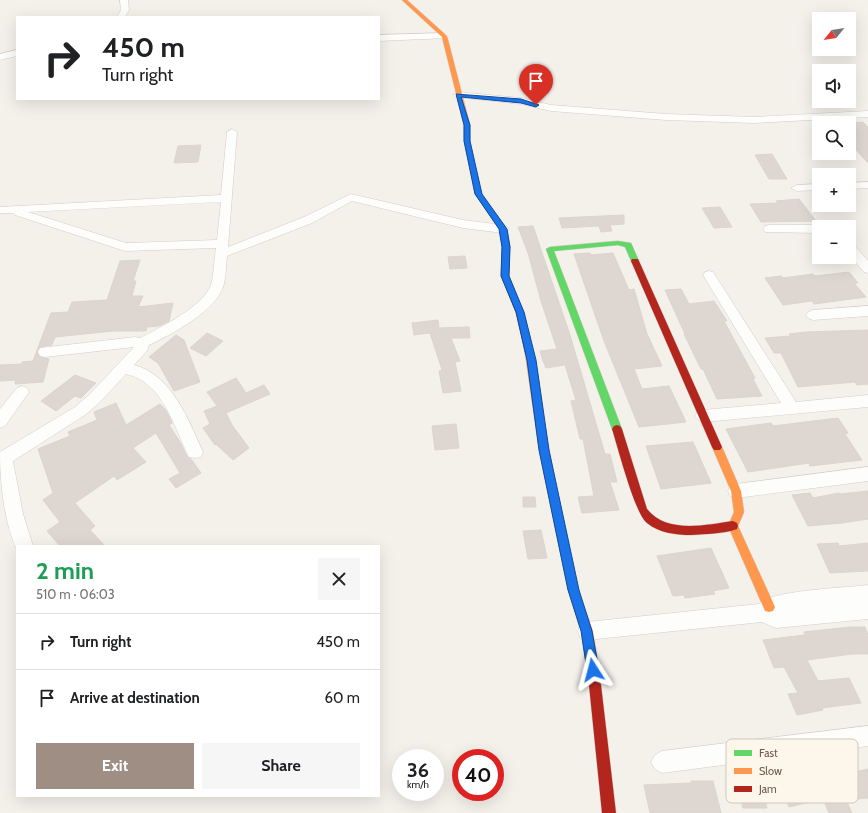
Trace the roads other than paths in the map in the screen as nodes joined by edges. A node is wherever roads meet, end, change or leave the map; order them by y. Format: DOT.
graph roads {
  1 [pos="124,0"];
  2 [pos="404,0"];
  3 [pos="122,16"];
  4 [pos="444,36"];
  5 [pos="380,38"];
  6 [pos="16,53"];
  7 [pos="0,57"];
  8 [pos="458,95"];
  9 [pos="868,114"];
  10 [pos="232,132"];
  11 [pos="868,185"];
  12 [pos="856,186"];
  13 [pos="812,187"];
  14 [pos="797,188"];
  15 [pos="227,198"];
  16 [pos="4,210"];
  17 [pos="503,229"];
  18 [pos="768,229"];
  19 [pos="812,229"];
  20 [pos="222,249"];
  21 [pos="856,254"];
  22 [pos="868,269"];
  23 [pos="709,275"];
  24 [pos="868,311"];
  25 [pos="813,315"];
  26 [pos="141,343"];
  27 [pos="45,352"];
  28 [pos="122,368"];
  29 [pos="22,392"];
  30 [pos="868,401"];
  31 [pos="791,408"];
  32 [pos="703,416"];
  33 [pos="0,422"];
  34 [pos="195,452"];
  35 [pos="2,459"];
  36 [pos="868,474"];
  37 [pos="736,491"];
  38 [pos="734,526"];
  39 [pos="24,545"];
  40 [pos="868,594"];
  41 [pos="766,610"];
  42 [pos="868,610"];
  43 [pos="587,631"];
  44 [pos="868,736"];
  45 [pos="844,739"];
  46 [pos="726,754"];
  47 [pos="662,762"];
  48 [pos="609,813"];
  1 -- 3 [label="street"];
  2 -- 4 [label="street"];
  4 -- 5 [label="street"];
  4 -- 8 [label="street"];
  6 -- 7 [label="street"];
  8 -- 9 [label="street"];
  8 -- 17 [label="street"];
  10 -- 15 [label="street"];
  11 -- 12 [label="street"];
  13 -- 14 [label="street"];
  15 -- 16 [label="street"];
  15 -- 20 [label="street"];
  16 -- 20 [label="street"];
  17 -- 20 [label="street"];
  17 -- 43 [label="street"];
  18 -- 19 [label="street"];
  20 -- 26 [label="street"];
  21 -- 22 [label="street"];
  23 -- 31 [label="street"];
  24 -- 25 [label="street"];
  26 -- 27 [label="street"];
  26 -- 28 [label="street"];
  28 -- 34 [label="street"];
  28 -- 35 [label="street"];
  29 -- 33 [label="street"];
  30 -- 31 [label="street"];
  31 -- 32 [label="street"];
  32 -- 37 [label="street"];
  32 -- 38 [label="street"];
  35 -- 39 [label="street"];
  36 -- 37 [label="street"];
  37 -- 38 [label="street"];
  38 -- 41 [label="street"];
  40 -- 41 [label="street"];
  41 -- 42 [label="street"];
  41 -- 43 [label="street"];
  43 -- 48 [label="street"];
  44 -- 45 [label="street"];
  46 -- 47 [label="street"];
}
